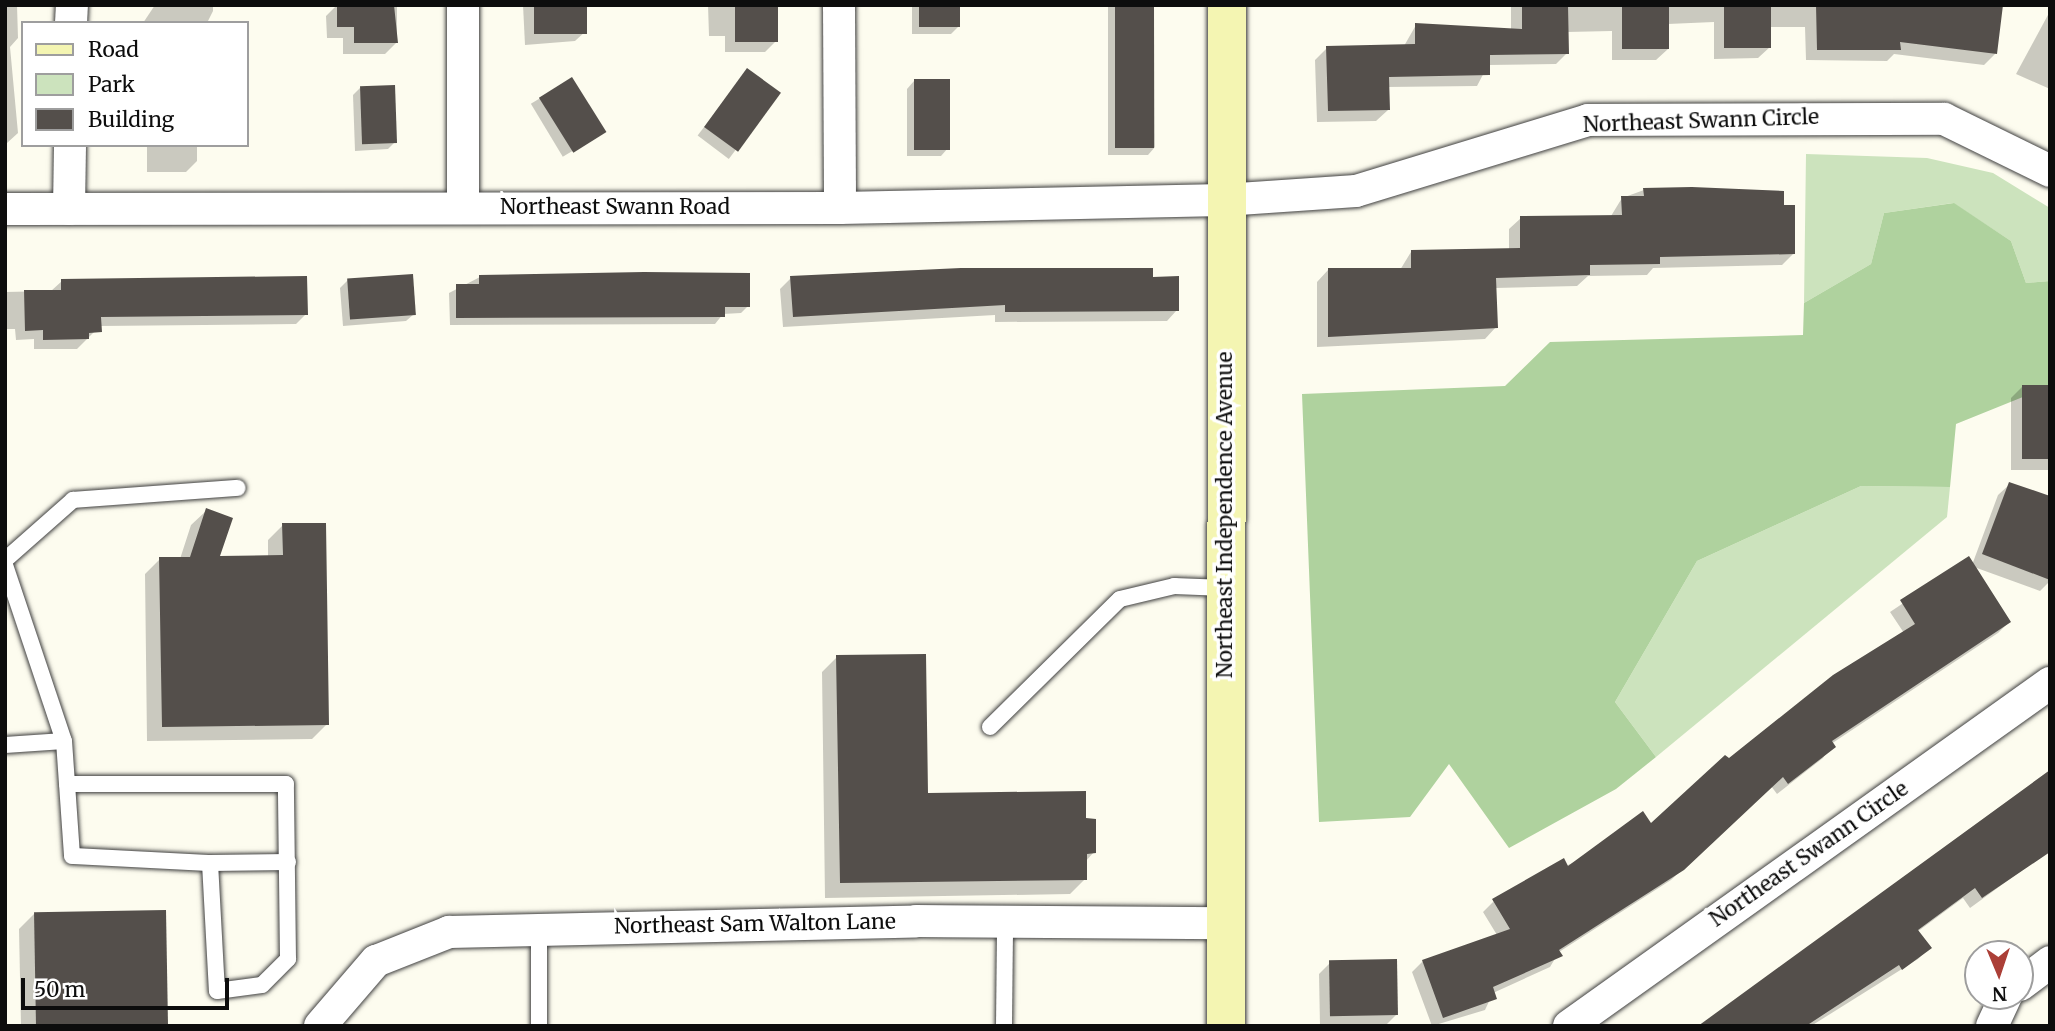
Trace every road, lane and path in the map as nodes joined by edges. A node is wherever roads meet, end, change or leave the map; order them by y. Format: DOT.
graph roads {
  1 [pos="463,5"];
  2 [pos="839,5"];
  3 [pos="1227,5"];
  4 [pos="70,147"];
  5 [pos="2050,171"];
  6 [pos="1224,200"];
  7 [pos="463,206"];
  8 [pos="840,208"];
  9 [pos="5,209"];
  10 [pos="69,209"];
  11 [pos="238,488"];
  12 [pos="5,562"];
  13 [pos="1225,588"];
  14 [pos="2050,683"];
  15 [pos="990,727"];
  16 [pos="64,741"];
  17 [pos="5,745"];
  18 [pos="67,784"];
  19 [pos="210,863"];
  20 [pos="288,863"];
  21 [pos="1005,922"];
  22 [pos="1226,923"];
  23 [pos="539,928"];
  24 [pos="2050,962"];
  25 [pos="2034,974"];
  26 [pos="1999,1010"];
  27 [pos="320,1026"];
  28 [pos="539,1026"];
  29 [pos="1004,1026"];
  30 [pos="1226,1026"];
  31 [pos="1569,1026"];
  32 [pos="1992,1026"];
  1 -- 7 [label="street"];
  2 -- 8 [label="street"];
  3 -- 6 [label="street, Northeast Independence Avenue"];
  4 -- 10 [label="street"];
  5 -- 6 [label="street, Northeast Swann Circle"];
  6 -- 8 [label="street, Northeast Swann Road"];
  6 -- 13 [label="street, Northeast Independence Avenue"];
  7 -- 8 [label="street, Northeast Swann Road"];
  7 -- 10 [label="street, Northeast Swann Road"];
  9 -- 10 [label="street, Northeast Swann Road"];
  11 -- 12 [label="lane"];
  12 -- 16 [label="lane"];
  13 -- 15 [label="lane"];
  13 -- 22 [label="street, Northeast Independence Avenue"];
  14 -- 31 [label="street, Northeast Swann Circle"];
  16 -- 17 [label="lane"];
  16 -- 18 [label="lane"];
  18 -- 19 [label="lane"];
  18 -- 20 [label="lane"];
  19 -- 20 [label="lane"];
  19 -- 20 [label="lane"];
  21 -- 22 [label="street, Northeast Sam Walton Lane"];
  21 -- 23 [label="street, Northeast Sam Walton Lane"];
  21 -- 29 [label="lane"];
  22 -- 30 [label="street, Northeast Independence Avenue"];
  23 -- 27 [label="street, Northeast Sam Walton Lane"];
  23 -- 28 [label="lane"];
  24 -- 25 [label="street"];
  26 -- 32 [label="street"];
}
